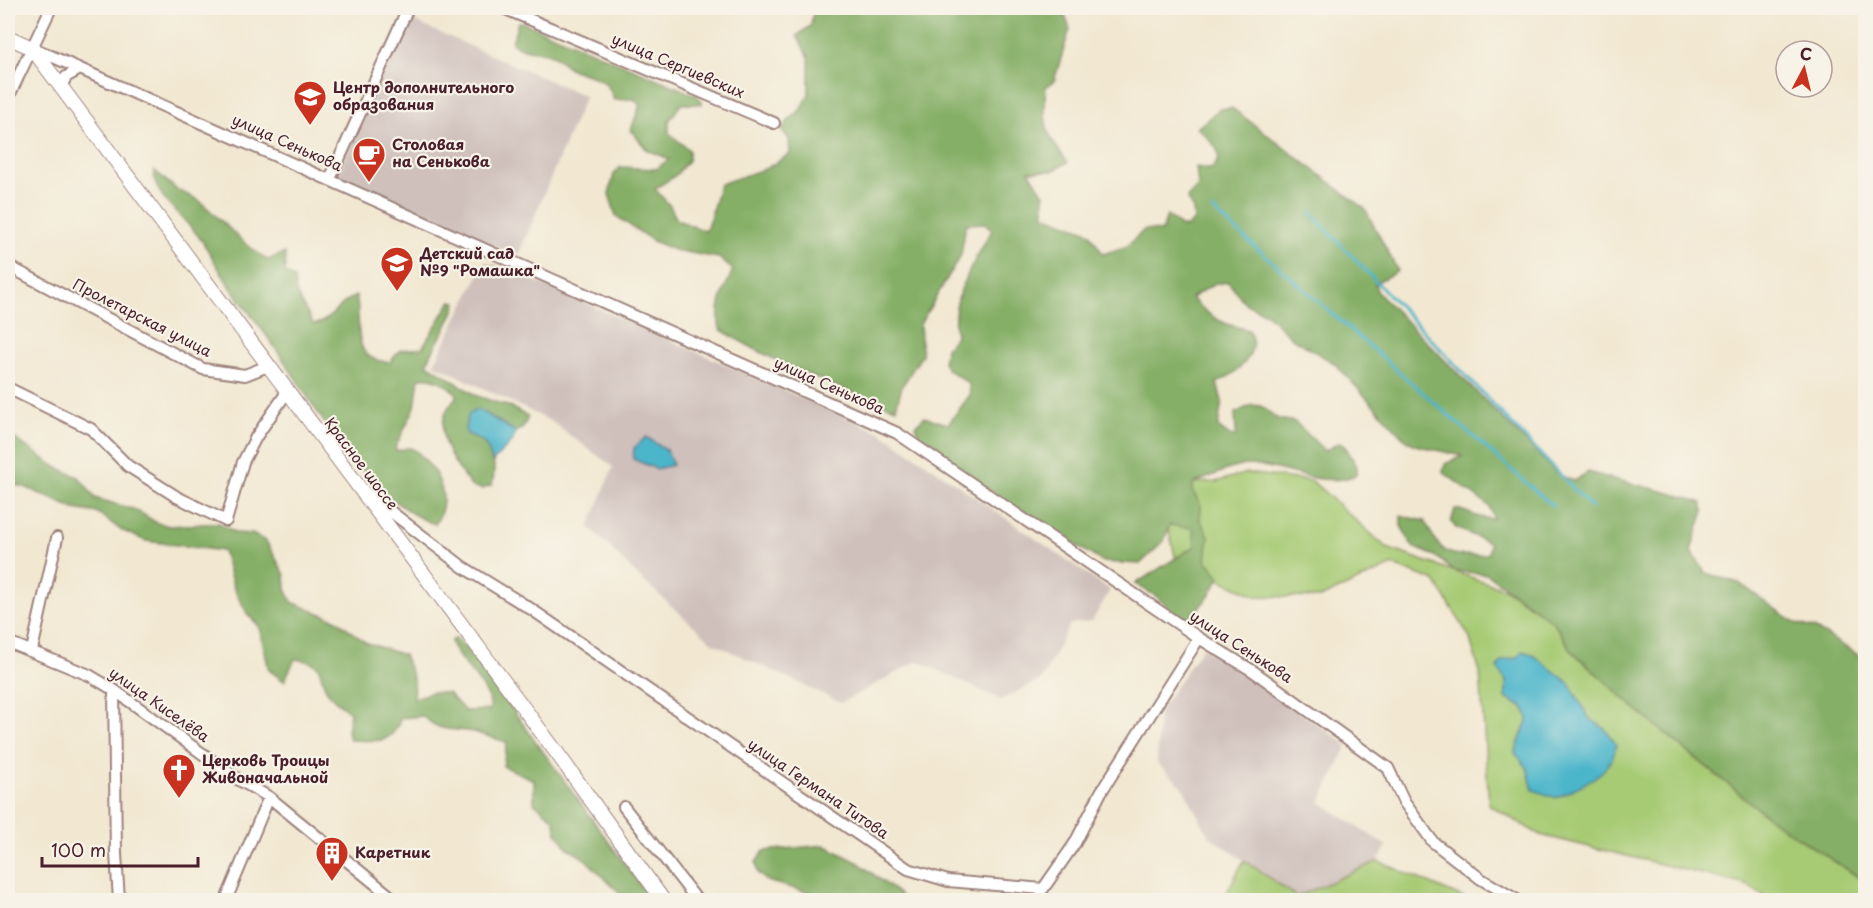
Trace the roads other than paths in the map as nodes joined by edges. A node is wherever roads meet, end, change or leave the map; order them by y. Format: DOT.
graph roads {
  1 [pos="51,8"];
  2 [pos="408,8"];
  3 [pos="503,8"];
  4 [pos="8,37"];
  5 [pos="32,48"];
  6 [pos="80,69"];
  7 [pos="61,87"];
  8 [pos="8,98"];
  9 [pos="774,123"];
  10 [pos="330,179"];
  11 [pos="8,266"];
  12 [pos="268,366"];
  13 [pos="8,388"];
  14 [pos="287,392"];
  15 [pos="357,486"];
  16 [pos="57,538"];
  17 [pos="1199,638"];
  18 [pos="8,642"];
  19 [pos="32,650"];
  20 [pos="114,690"];
  21 [pos="269,796"];
  22 [pos="624,807"];
  23 [pos="119,900"];
  24 [pos="225,900"];
  25 [pos="395,900"];
  26 [pos="663,900"];
  27 [pos="697,900"];
  28 [pos="1517,900"];
  1 -- 5 [label="street"];
  2 -- 10 [label="street"];
  3 -- 9 [label="street, улица Сергиевских"];
  4 -- 5 [label="main road"];
  5 -- 6 [label="street, улица Сенькова"];
  5 -- 7 [label="main road, Красное шоссе"];
  5 -- 8 [label="street"];
  6 -- 7 [label="street"];
  6 -- 10 [label="street, улица Сенькова"];
  7 -- 12 [label="main road, Красное шоссе"];
  10 -- 17 [label="street, улица Сенькова"];
  11 -- 12 [label="street, Пролетарская улица"];
  12 -- 14 [label="main road, Красное шоссе"];
  13 -- 14 [label="street"];
  14 -- 15 [label="main road, Красное шоссе"];
  15 -- 17 [label="street, улица Германа Титова"];
  15 -- 26 [label="main road, Красное шоссе"];
  16 -- 19 [label="street"];
  17 -- 28 [label="street, улица Сенькова"];
  18 -- 19 [label="street, улица Киселёва"];
  19 -- 20 [label="street, улица Киселёва"];
  20 -- 21 [label="street, улица Киселёва"];
  20 -- 23 [label="street"];
  21 -- 24 [label="street"];
  21 -- 25 [label="street, улица Киселёва"];
  22 -- 27 [label="street"];
}
